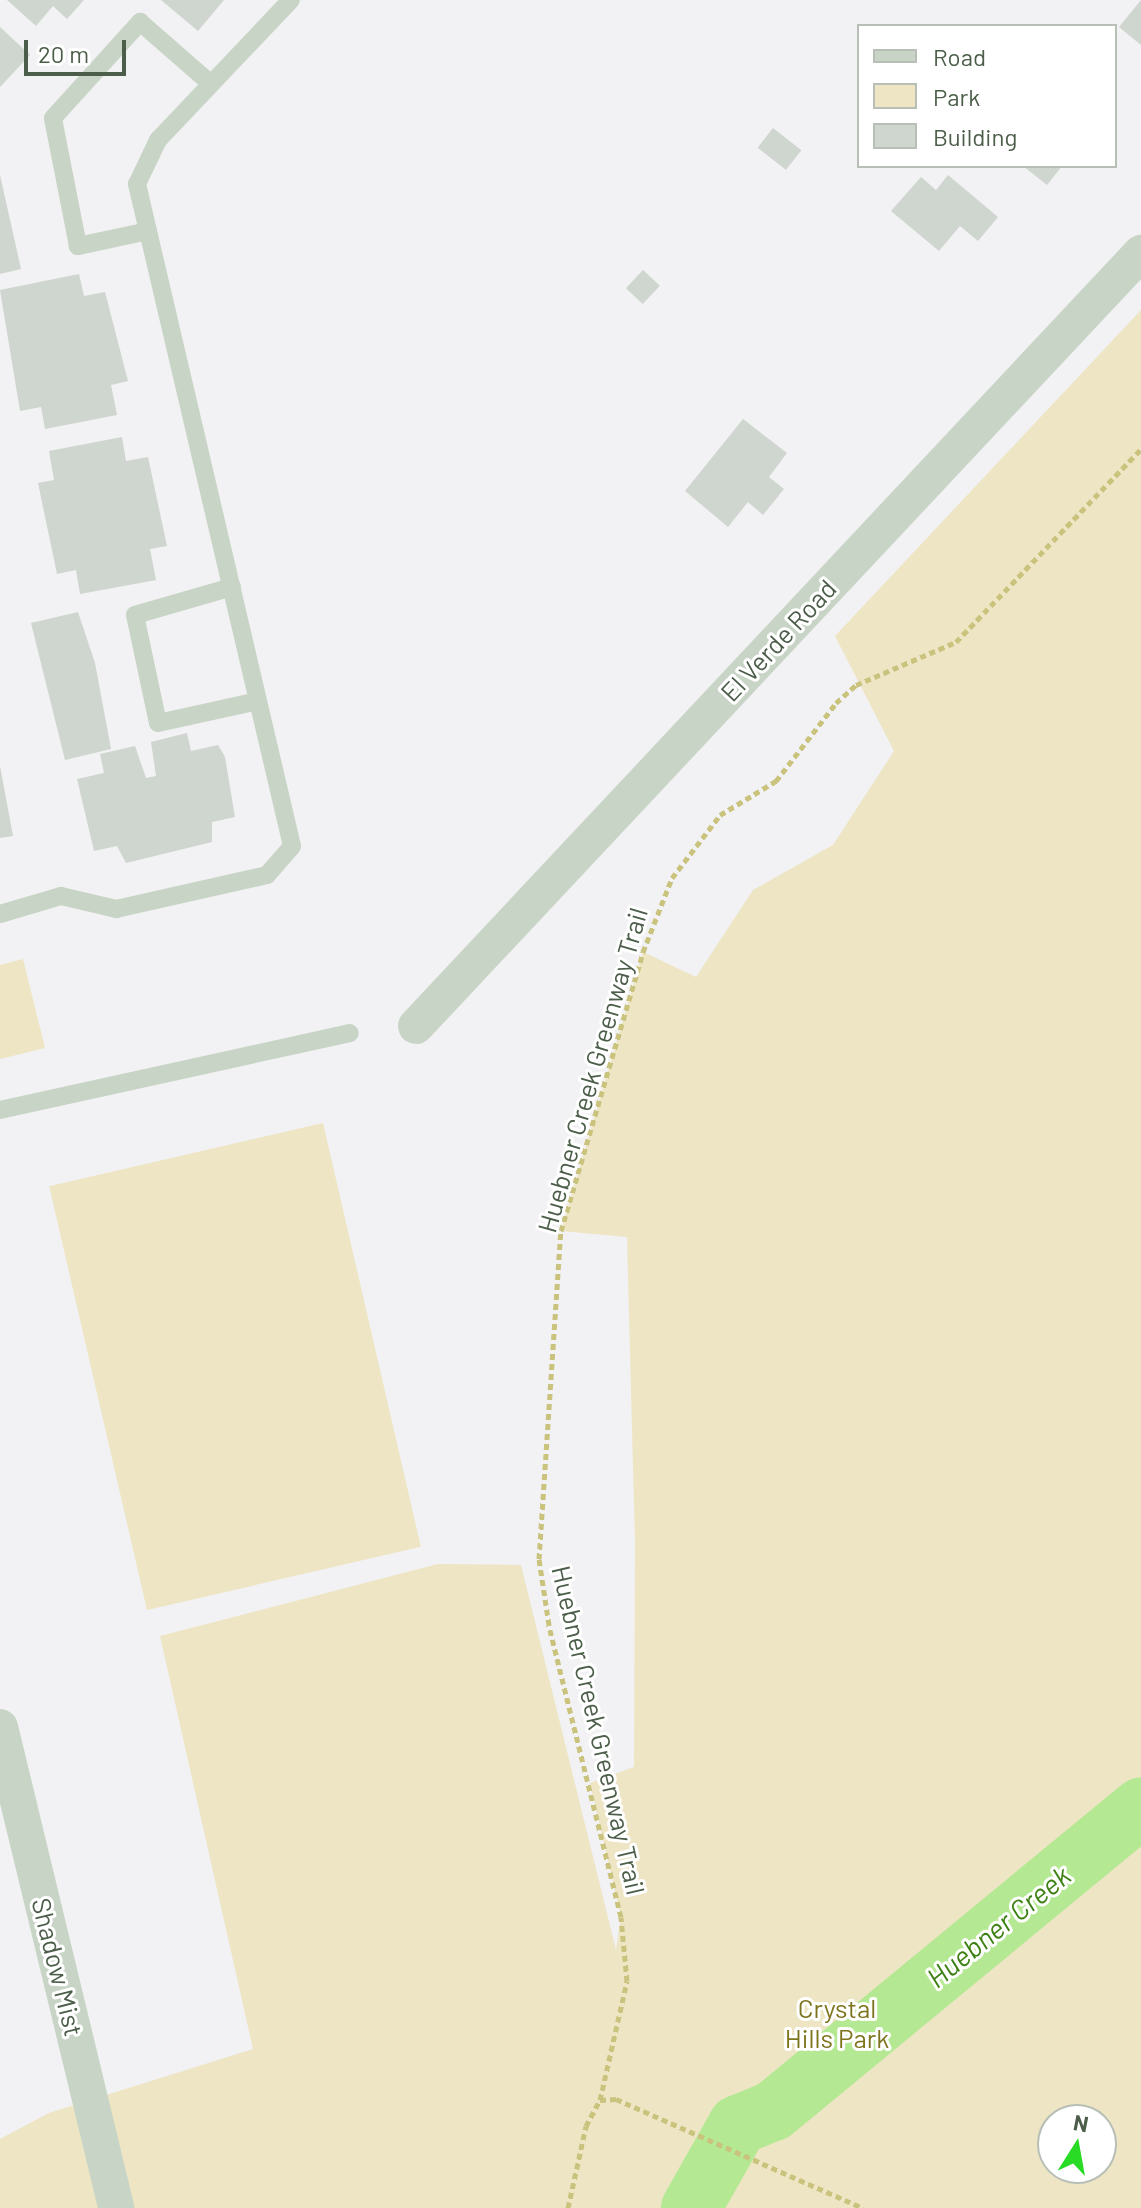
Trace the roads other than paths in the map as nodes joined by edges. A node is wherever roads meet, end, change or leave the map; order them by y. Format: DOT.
graph roads {
  1 [pos="291,0"];
  2 [pos="211,84"];
  3 [pos="148,231"];
  4 [pos="1141,253"];
  5 [pos="232,587"];
  6 [pos="258,701"];
  7 [pos="0,914"];
  8 [pos="416,1026"];
  9 [pos="350,1033"];
  10 [pos="0,1110"];
  11 [pos="0,1727"];
  12 [pos="116,2208"];
  1 -- 2 [label="lane"];
  2 -- 3 [label="lane"];
  2 -- 3 [label="lane"];
  3 -- 5 [label="lane"];
  4 -- 8 [label="street, El Verde Road"];
  5 -- 6 [label="lane"];
  5 -- 6 [label="lane"];
  6 -- 7 [label="lane"];
  9 -- 10 [label="lane"];
  11 -- 12 [label="street, Shadow Mist"];
}
